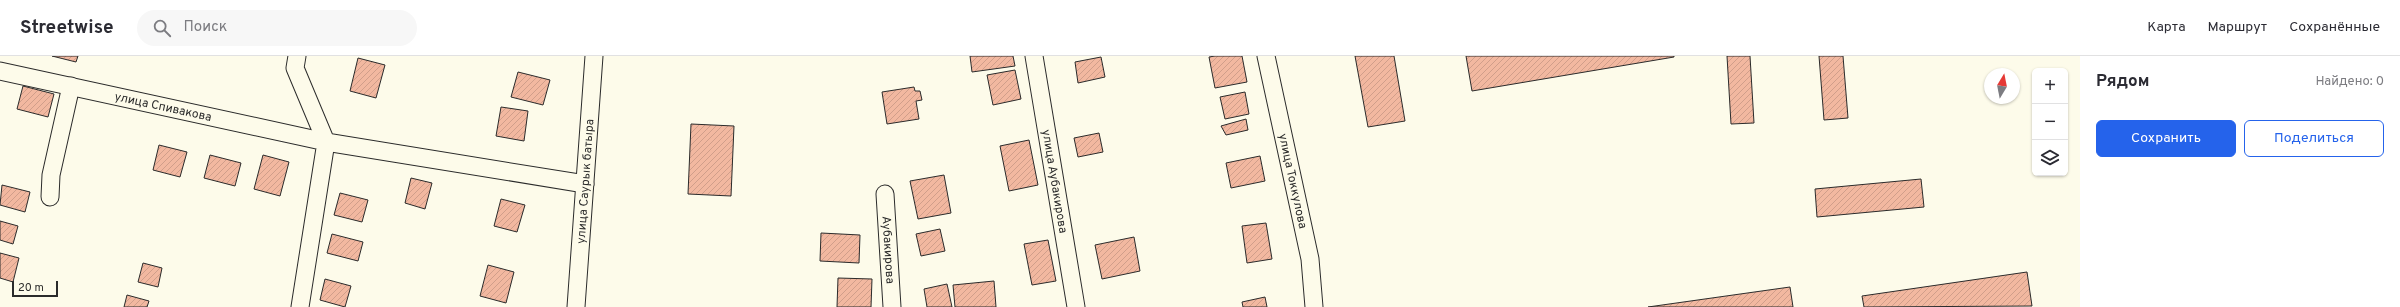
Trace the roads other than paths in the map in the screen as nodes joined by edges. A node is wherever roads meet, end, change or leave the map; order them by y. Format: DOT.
graph roads {
  1 [pos="297,56"];
  2 [pos="594,56"];
  3 [pos="1034,56"];
  4 [pos="1266,56"];
  5 [pos="0,71"];
  6 [pos="71,86"];
  7 [pos="326,142"];
  8 [pos="585,184"];
  9 [pos="885,194"];
  10 [pos="50,197"];
  11 [pos="300,307"];
  12 [pos="576,307"];
  13 [pos="892,307"];
  14 [pos="1076,307"];
  15 [pos="1314,307"];
  1 -- 7 [label="street"];
  2 -- 8 [label="street, улица Саурык батыра"];
  3 -- 14 [label="street, улица Аубакирова"];
  4 -- 15 [label="street, улица Токкулова"];
  5 -- 6 [label="street, улица Спивакова"];
  6 -- 7 [label="street, улица Спивакова"];
  6 -- 10 [label="street"];
  7 -- 8 [label="street, улица Спивакова"];
  7 -- 11 [label="street"];
  8 -- 12 [label="street, улица Саурык батыра"];
  9 -- 13 [label="street, Аубакирова"];
}
